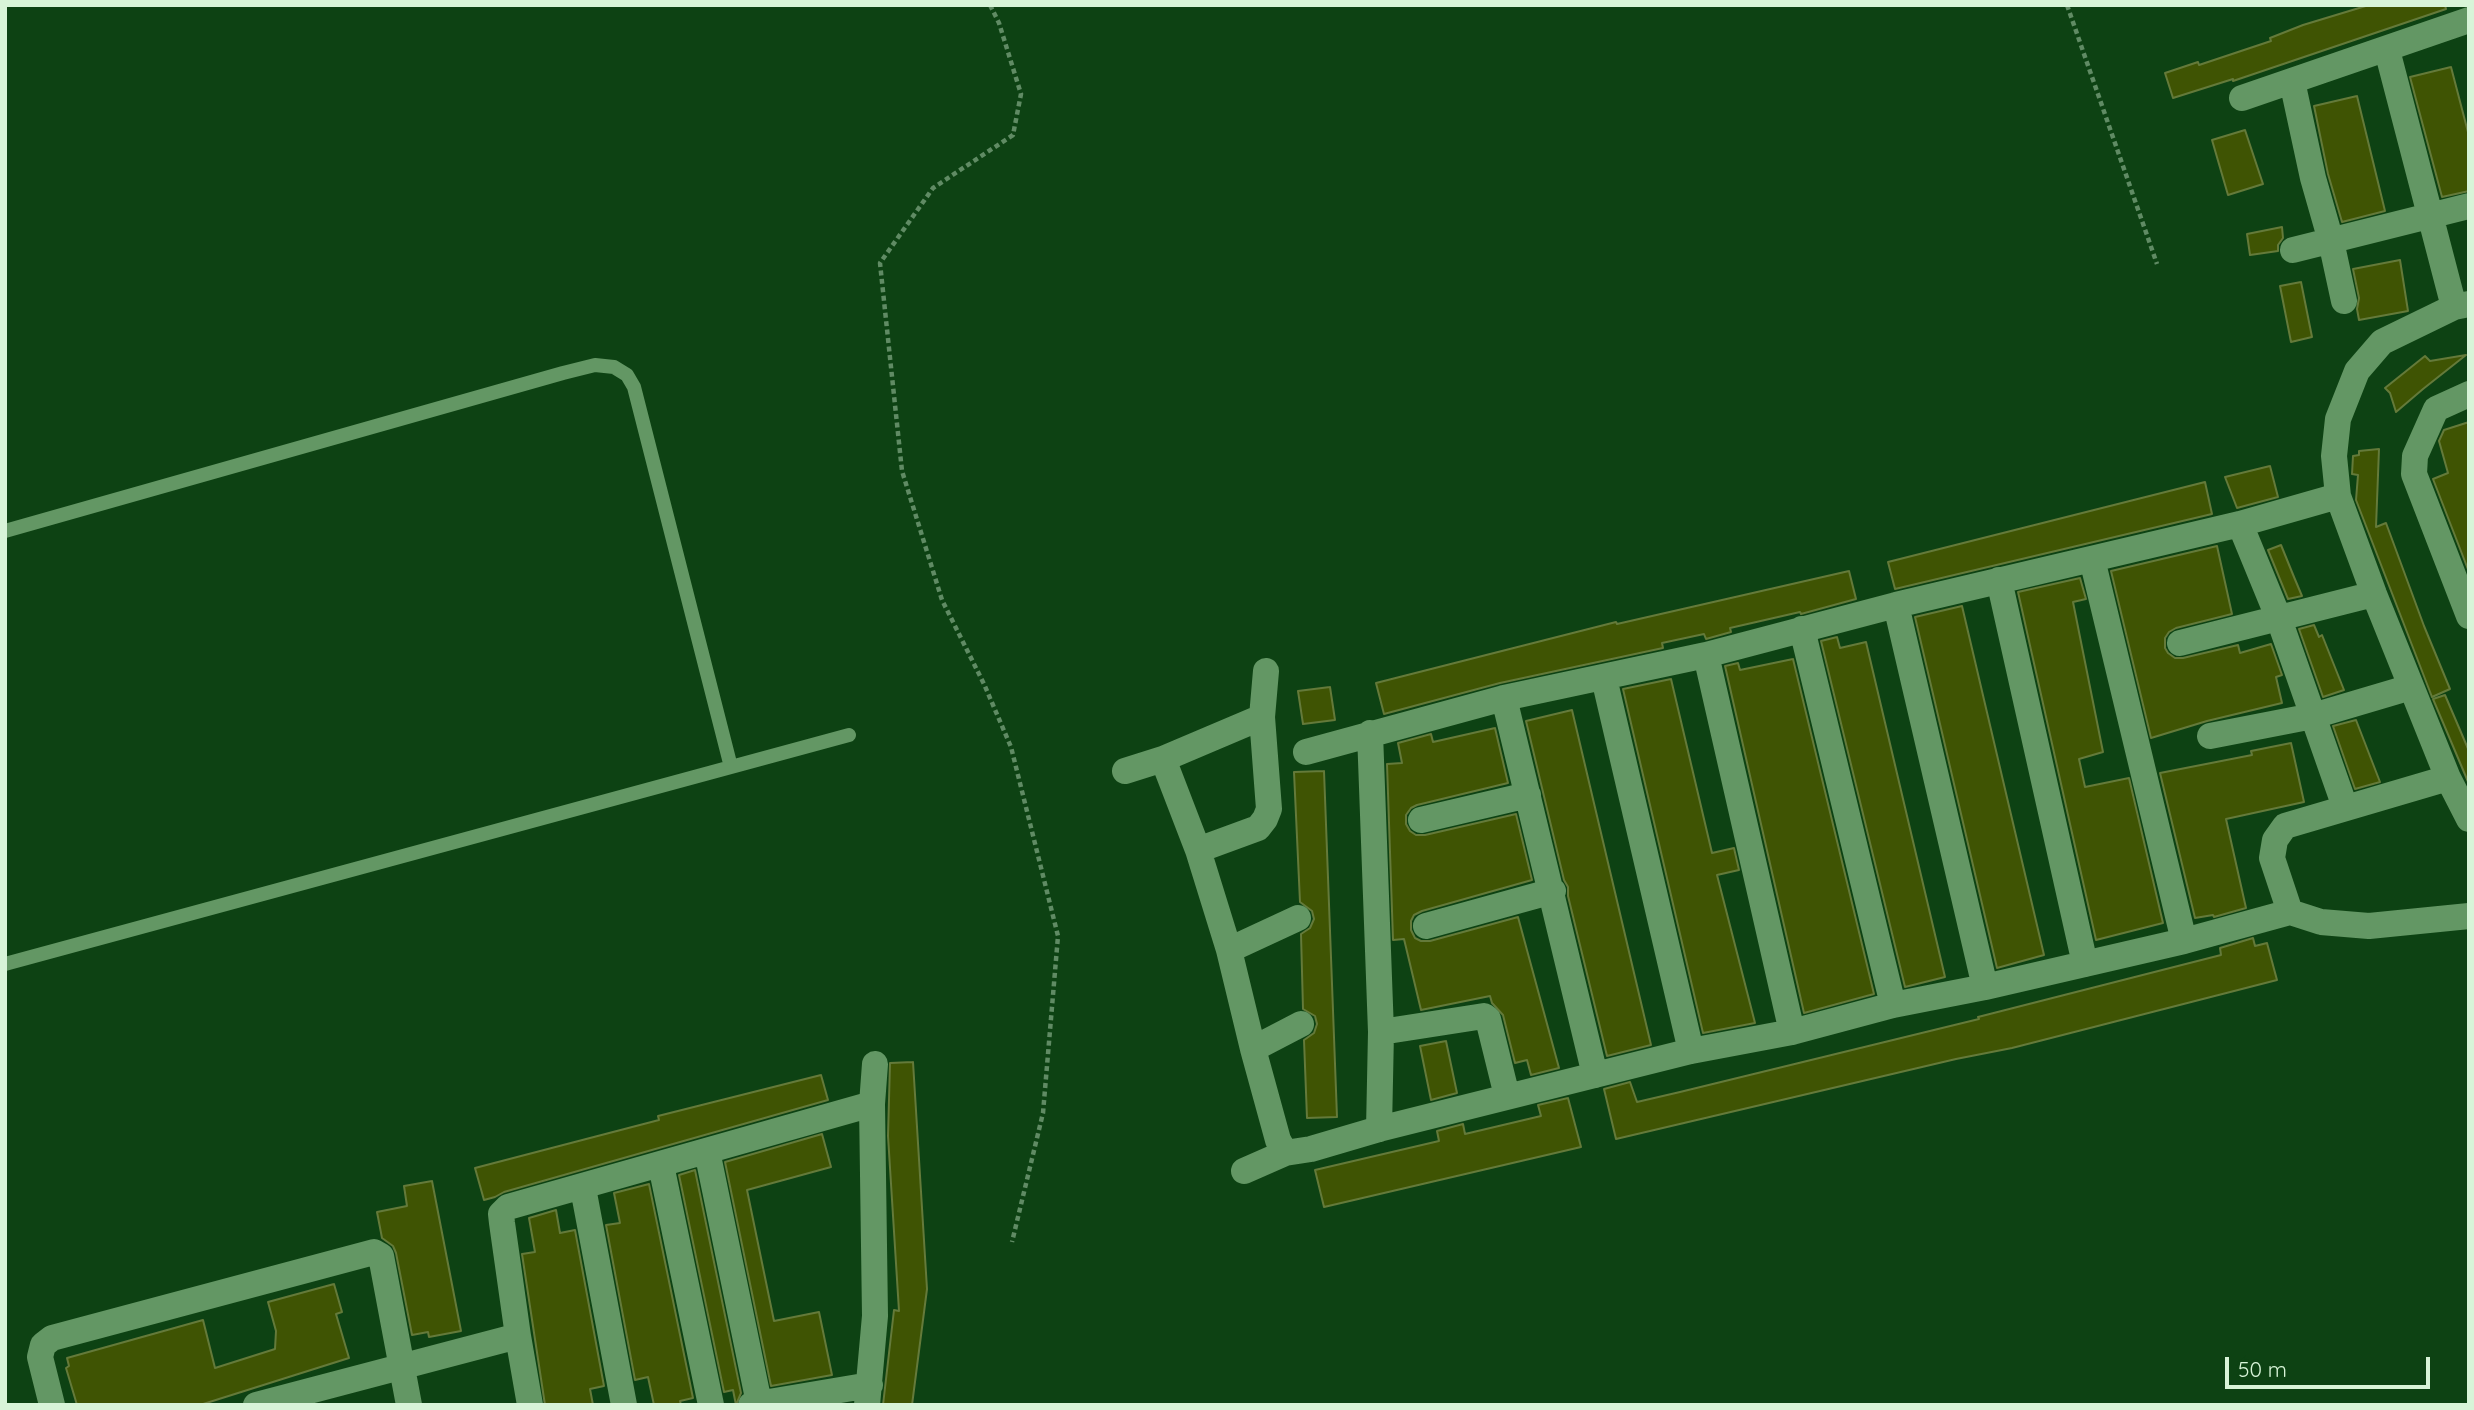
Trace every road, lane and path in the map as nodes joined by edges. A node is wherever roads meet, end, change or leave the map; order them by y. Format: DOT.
graph roads {
  1 [pos="990,5"];
  2 [pos="2067,5"];
  3 [pos="2469,20"];
  4 [pos="2387,50"];
  5 [pos="2292,81"];
  6 [pos="2242,98"];
  7 [pos="2469,206"];
  8 [pos="2430,216"];
  9 [pos="2331,241"];
  10 [pos="2293,250"];
  11 [pos="2157,264"];
  12 [pos="2344,301"];
  13 [pos="2461,305"];
  14 [pos="2469,394"];
  15 [pos="2338,496"];
  16 [pos="2240,524"];
  17 [pos="5,531"];
  18 [pos="2092,559"];
  19 [pos="1999,580"];
  20 [pos="2374,594"];
  21 [pos="1896,605"];
  22 [pos="2469,616"];
  23 [pos="2279,619"];
  24 [pos="1802,629"];
  25 [pos="2180,643"];
  26 [pos="1706,655"];
  27 [pos="1266,671"];
  28 [pos="1604,677"];
  29 [pos="2411,687"];
  30 [pos="1504,698"];
  31 [pos="2313,716"];
  32 [pos="1262,717"];
  33 [pos="1370,733"];
  34 [pos="849,736"];
  35 [pos="2210,736"];
  36 [pos="1306,752"];
  37 [pos="1163,759"];
  38 [pos="731,767"];
  39 [pos="1125,771"];
  40 [pos="2448,778"];
  41 [pos="1528,795"];
  42 [pos="2345,807"];
  43 [pos="2469,819"];
  44 [pos="1421,820"];
  45 [pos="1198,850"];
  46 [pos="1553,891"];
  47 [pos="2290,912"];
  48 [pos="2469,916"];
  49 [pos="1298,918"];
  50 [pos="1426,926"];
  51 [pos="2184,941"];
  52 [pos="1229,950"];
  53 [pos="5,964"];
  54 [pos="2085,964"];
  55 [pos="1985,987"];
  56 [pos="1893,1005"];
  57 [pos="1301,1024"];
  58 [pos="1381,1032"];
  59 [pos="1792,1032"];
  60 [pos="1253,1049"];
  61 [pos="1691,1051"];
  62 [pos="875,1064"];
  63 [pos="1595,1075"];
  64 [pos="1507,1096"];
  65 [pos="872,1104"];
  66 [pos="1379,1129"];
  67 [pos="707,1151"];
  68 [pos="1285,1153"];
  69 [pos="661,1165"];
  70 [pos="1244,1171"];
  71 [pos="583,1188"];
  72 [pos="1012,1242"];
  73 [pos="518,1336"];
  74 [pos="402,1367"];
  75 [pos="868,1395"];
  76 [pos="291,1401"];
  77 [pos="755,1404"];
  78 [pos="52,1405"];
  79 [pos="256,1405"];
  80 [pos="409,1405"];
  81 [pos="530,1405"];
  82 [pos="624,1405"];
  83 [pos="711,1405"];
  1 -- 72 [label="path"];
  2 -- 11 [label="path"];
  3 -- 4 [label="street"];
  4 -- 5 [label="street"];
  4 -- 8 [label="street"];
  5 -- 6 [label="street"];
  5 -- 9 [label="street"];
  7 -- 8 [label="street"];
  8 -- 9 [label="street"];
  8 -- 13 [label="street"];
  9 -- 10 [label="street"];
  9 -- 12 [label="street"];
  13 -- 15 [label="street"];
  14 -- 22 [label="street"];
  15 -- 16 [label="street"];
  15 -- 20 [label="street"];
  16 -- 18 [label="street"];
  16 -- 23 [label="street"];
  17 -- 38 [label="lane"];
  18 -- 19 [label="street"];
  18 -- 51 [label="street"];
  19 -- 21 [label="street"];
  19 -- 54 [label="street"];
  20 -- 23 [label="street"];
  20 -- 29 [label="street"];
  21 -- 24 [label="street"];
  21 -- 55 [label="street"];
  23 -- 25 [label="street"];
  23 -- 31 [label="street"];
  24 -- 26 [label="street"];
  24 -- 56 [label="street"];
  26 -- 28 [label="street"];
  26 -- 59 [label="street"];
  27 -- 32 [label="street"];
  28 -- 30 [label="street"];
  28 -- 61 [label="street"];
  29 -- 31 [label="street"];
  29 -- 40 [label="street"];
  30 -- 33 [label="street"];
  30 -- 41 [label="street"];
  31 -- 35 [label="street"];
  31 -- 42 [label="street"];
  32 -- 37 [label="street"];
  32 -- 45 [label="street"];
  33 -- 36 [label="street"];
  33 -- 58 [label="street"];
  34 -- 38 [label="lane"];
  37 -- 39 [label="street"];
  37 -- 45 [label="street"];
  38 -- 53 [label="lane"];
  40 -- 42 [label="street"];
  40 -- 43 [label="street"];
  41 -- 44 [label="street"];
  41 -- 46 [label="street"];
  42 -- 47 [label="street"];
  45 -- 52 [label="street"];
  46 -- 50 [label="street"];
  46 -- 63 [label="street"];
  47 -- 48 [label="street"];
  47 -- 51 [label="street"];
  49 -- 52 [label="street"];
  51 -- 54 [label="street"];
  52 -- 60 [label="street"];
  54 -- 55 [label="street"];
  55 -- 56 [label="street"];
  56 -- 59 [label="street"];
  57 -- 60 [label="street"];
  58 -- 64 [label="street"];
  58 -- 66 [label="street"];
  59 -- 61 [label="street"];
  60 -- 68 [label="street"];
  61 -- 63 [label="street"];
  62 -- 65 [label="street"];
  63 -- 64 [label="street"];
  64 -- 66 [label="street"];
  65 -- 67 [label="street"];
  65 -- 75 [label="street"];
  66 -- 68 [label="street"];
  67 -- 69 [label="street"];
  67 -- 77 [label="street"];
  68 -- 70 [label="street"];
  69 -- 71 [label="street"];
  69 -- 83 [label="street"];
  71 -- 73 [label="street"];
  71 -- 82 [label="street"];
  73 -- 74 [label="street"];
  73 -- 81 [label="street"];
  74 -- 76 [label="street"];
  74 -- 78 [label="street"];
  74 -- 80 [label="street"];
  75 -- 77 [label="street"];
  76 -- 79 [label="street"];
}
